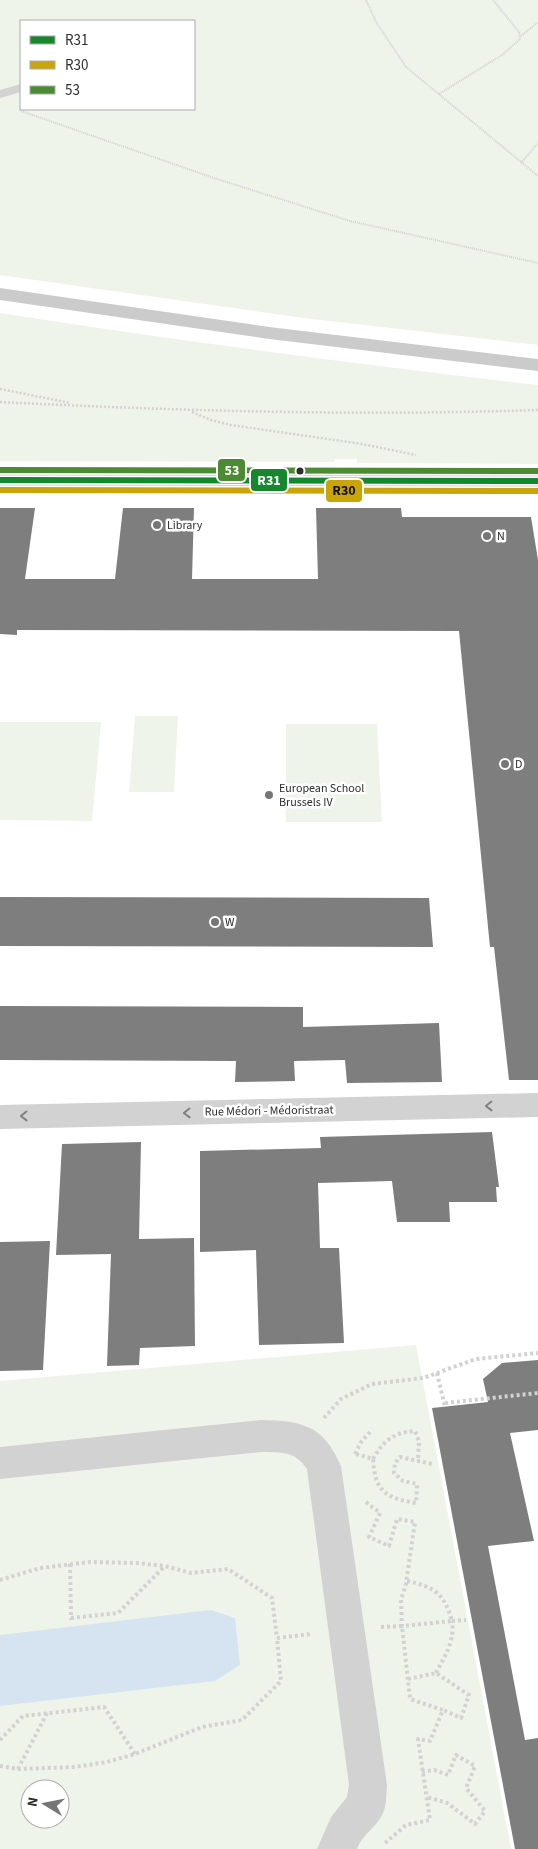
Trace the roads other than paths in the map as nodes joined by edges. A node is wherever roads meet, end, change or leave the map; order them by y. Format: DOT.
graph roads {
  1 [pos="20,88"];
  2 [pos="0,94"];
  3 [pos="0,294"];
  4 [pos="538,365"];
  5 [pos="0,480"];
  6 [pos="538,481"];
  7 [pos="538,1105"];
  8 [pos="0,1117"];
  9 [pos="0,1463"];
  10 [pos="337,1849"];
  1 -- 2 [label="lane"];
  3 -- 4 [label="main road"];
  5 -- 6 [label="street"];
  7 -- 8 [label="street, Rue Médori - Médoristraat, one-way"];
  9 -- 10 [label="street"];
}
